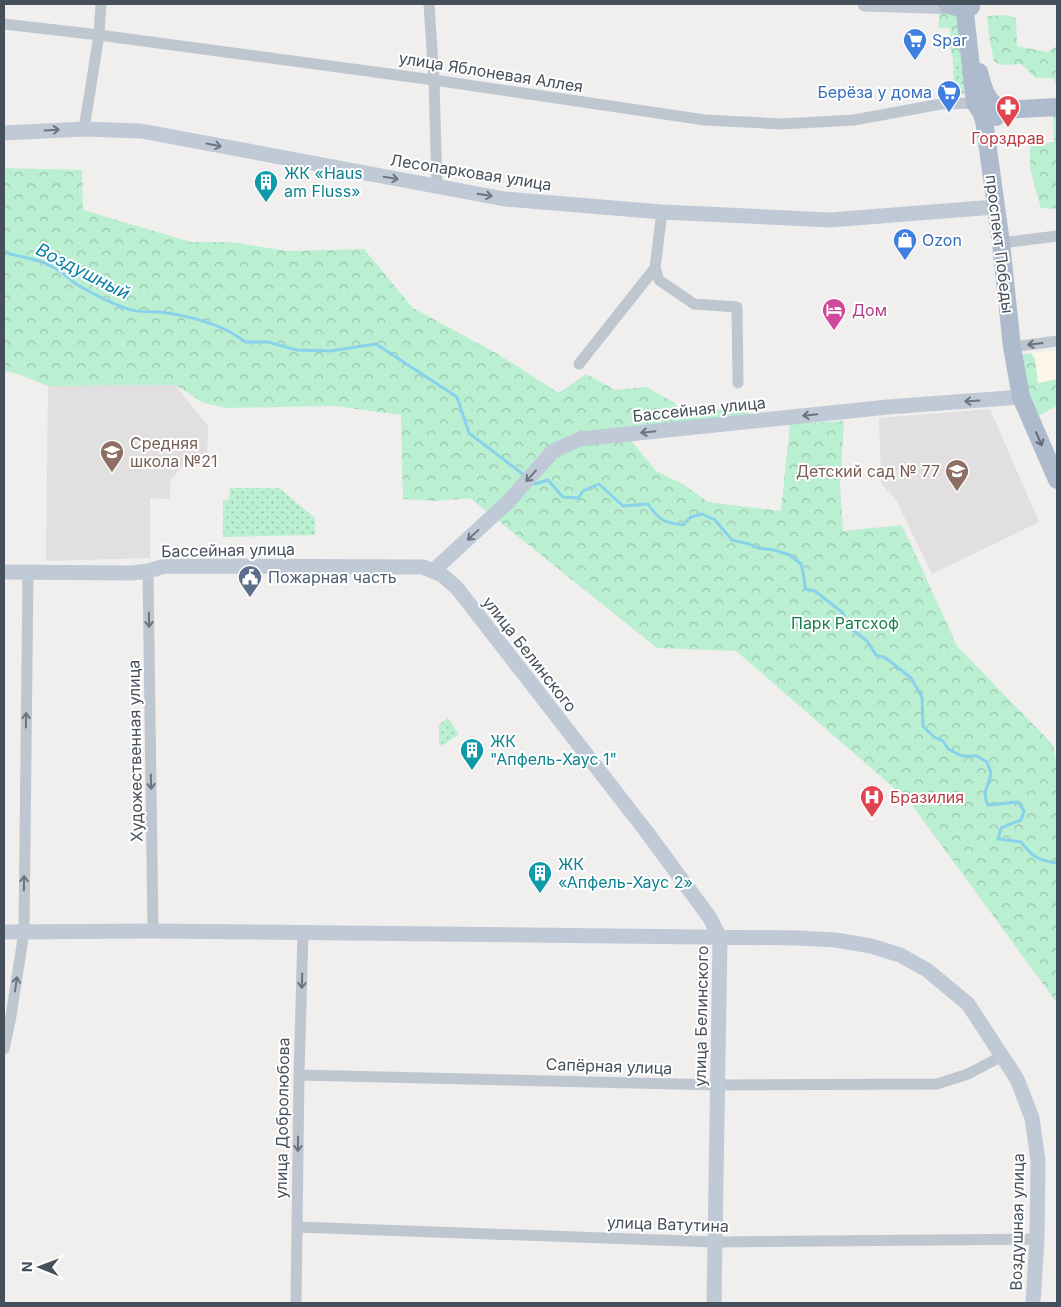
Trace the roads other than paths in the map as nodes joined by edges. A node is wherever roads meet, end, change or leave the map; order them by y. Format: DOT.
graph roads {
  1 [pos="101,4"];
  2 [pos="429,4"];
  3 [pos="865,4"];
  4 [pos="887,4"];
  5 [pos="963,5"];
  6 [pos="4,24"];
  7 [pos="99,34"];
  8 [pos="434,80"];
  9 [pos="974,103"];
  10 [pos="1057,107"];
  11 [pos="1004,110"];
  12 [pos="84,129"];
  13 [pos="4,133"];
  14 [pos="987,140"];
  15 [pos="437,186"];
  16 [pos="995,207"];
  17 [pos="662,212"];
  18 [pos="1057,236"];
  19 [pos="1001,243"];
  20 [pos="655,268"];
  21 [pos="1057,341"];
  22 [pos="1012,347"];
  23 [pos="579,364"];
  24 [pos="738,383"];
  25 [pos="1020,398"];
  26 [pos="1057,480"];
  27 [pos="428,569"];
  28 [pos="148,571"];
  29 [pos="4,572"];
  30 [pos="28,572"];
  31 [pos="153,931"];
  32 [pos="4,932"];
  33 [pos="24,932"];
  34 [pos="303,932"];
  35 [pos="720,938"];
  36 [pos="4,1049"];
  37 [pos="1002,1056"];
  38 [pos="299,1074"];
  39 [pos="718,1085"];
  40 [pos="297,1227"];
  41 [pos="1037,1239"];
  42 [pos="715,1242"];
  43 [pos="296,1303"];
  44 [pos="714,1303"];
  45 [pos="1033,1303"];
  1 -- 7 [label="street"];
  2 -- 8 [label="street"];
  3 -- 4 [label="street"];
  4 -- 5 [label="street"];
  5 -- 9 [label="main road, проспект Победы"];
  5 -- 11 [label="main road"];
  6 -- 7 [label="street, улица Яблоневая Аллея"];
  7 -- 8 [label="street, улица Яблоневая Аллея"];
  7 -- 12 [label="street"];
  8 -- 9 [label="street, улица Яблоневая Аллея"];
  8 -- 15 [label="street"];
  9 -- 14 [label="main road, проспект Победы"];
  10 -- 11 [label="main road"];
  11 -- 14 [label="main road"];
  13 -- 12 [label="street, Лесопарковая улица, one-way"];
  12 -- 15 [label="street, Лесопарковая улица, one-way"];
  14 -- 16 [label="main road, проспект Победы"];
  15 -- 17 [label="street, Лесопарковая улица, one-way"];
  16 -- 17 [label="street, Лесопарковая улица"];
  16 -- 19 [label="main road, проспект Победы"];
  17 -- 20 [label="street"];
  18 -- 19 [label="street"];
  19 -- 22 [label="main road, проспект Победы"];
  20 -- 23 [label="street"];
  20 -- 24 [label="street"];
  21 -- 22 [label="street, one-way"];
  22 -- 25 [label="main road, проспект Победы"];
  25 -- 26 [label="main road, проспект Победы, one-way"];
  25 -- 27 [label="street, Бассейная улица, one-way"];
  27 -- 28 [label="street, Бассейная улица"];
  27 -- 35 [label="street, улица Белинского"];
  28 -- 30 [label="street, Бассейная улица"];
  28 -- 31 [label="street, Художественная улица, one-way"];
  29 -- 30 [label="street, Бассейная улица"];
  33 -- 30 [label="street, one-way"];
  31 -- 33 [label="street, Воздушная улица"];
  31 -- 34 [label="street, Воздушная улица"];
  32 -- 33 [label="street, Воздушная улица"];
  36 -- 33 [label="street, one-way"];
  34 -- 35 [label="street, Воздушная улица"];
  34 -- 38 [label="street, улица Добролюбова, one-way"];
  35 -- 37 [label="street, Воздушная улица"];
  35 -- 39 [label="street, улица Белинского"];
  37 -- 39 [label="street, Сапёрная улица"];
  37 -- 41 [label="street, Воздушная улица"];
  38 -- 39 [label="street, Сапёрная улица"];
  38 -- 40 [label="street, улица Добролюбова, one-way"];
  39 -- 42 [label="street, улица Белинского"];
  40 -- 42 [label="street, улица Ватутина"];
  40 -- 43 [label="street, улица Добролюбова"];
  41 -- 42 [label="street, улица Ватутина"];
  41 -- 45 [label="street, Воздушная улица"];
  42 -- 44 [label="street, улица Белинского"];
}
